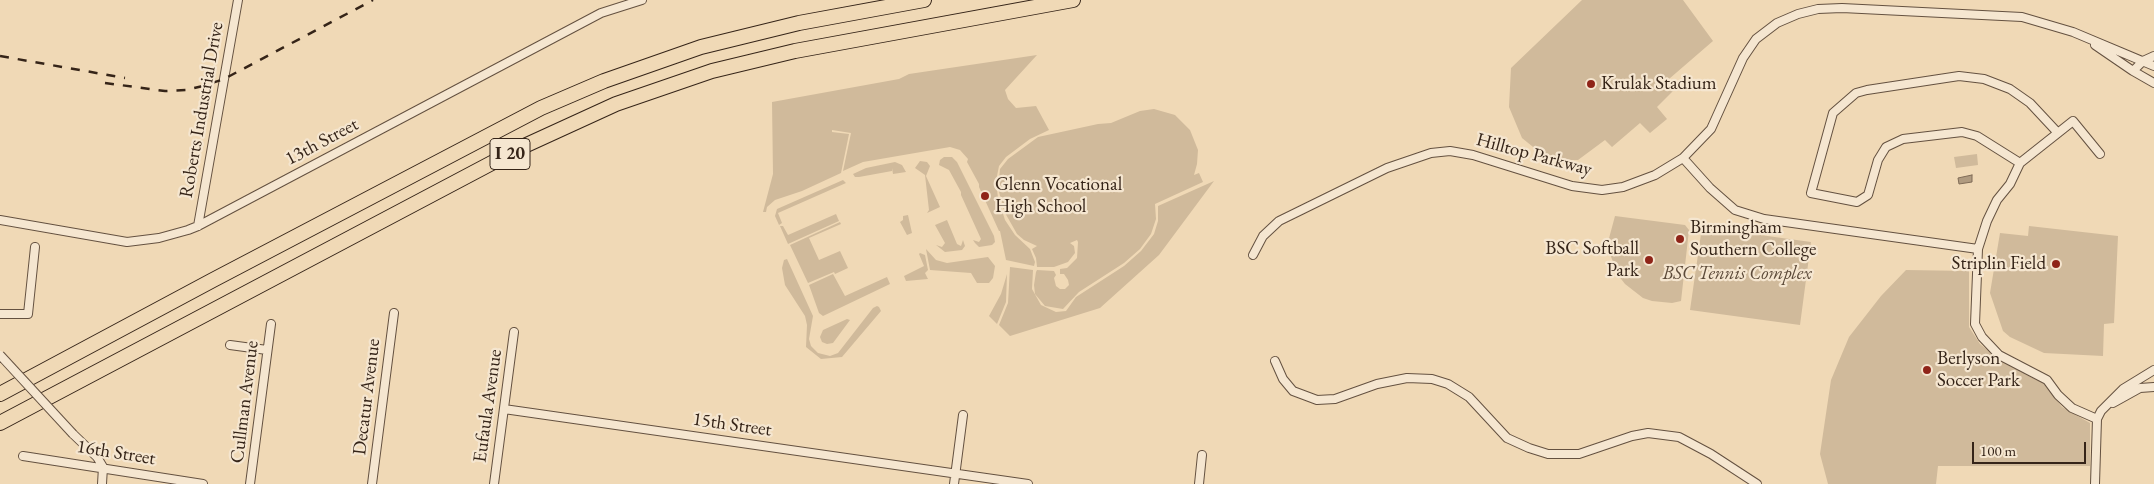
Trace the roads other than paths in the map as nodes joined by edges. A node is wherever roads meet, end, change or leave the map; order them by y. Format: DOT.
graph roads {
  1 [pos="238,0"];
  2 [pos="642,0"];
  3 [pos="924,0"];
  4 [pos="1073,0"];
  5 [pos="2083,37"];
  6 [pos="2154,56"];
  7 [pos="2143,61"];
  8 [pos="2154,66"];
  9 [pos="2133,71"];
  10 [pos="2154,83"];
  11 [pos="2058,133"];
  12 [pos="2100,154"];
  13 [pos="1683,158"];
  14 [pos="2020,163"];
  15 [pos="0,220"];
  16 [pos="198,226"];
  17 [pos="35,247"];
  18 [pos="1978,249"];
  19 [pos="1253,255"];
  20 [pos="394,313"];
  21 [pos="0,314"];
  22 [pos="271,324"];
  23 [pos="514,332"];
  24 [pos="230,345"];
  25 [pos="268,350"];
  26 [pos="0,355"];
  27 [pos="1275,361"];
  28 [pos="2154,370"];
  29 [pos="2154,386"];
  30 [pos="0,394"];
  31 [pos="504,409"];
  32 [pos="2101,411"];
  33 [pos="963,415"];
  34 [pos="2097,419"];
  35 [pos="0,423"];
  36 [pos="1202,455"];
  37 [pos="23,456"];
  38 [pos="104,467"];
  39 [pos="955,473"];
  40 [pos="102,484"];
  41 [pos="203,484"];
  42 [pos="250,484"];
  43 [pos="372,484"];
  44 [pos="494,484"];
  45 [pos="954,484"];
  46 [pos="1028,484"];
  47 [pos="1200,484"];
  48 [pos="1757,484"];
  49 [pos="2095,484"];
  1 -- 16 [label="street, Roberts Industrial Drive"];
  2 -- 16 [label="street, 13th Street"];
  3 -- 30 [label="highway, I 20"];
  4 -- 35 [label="highway, I 20"];
  5 -- 7 [label="street, Hilltop Parkway"];
  5 -- 9 [label="street, Hilltop Parkway"];
  5 -- 13 [label="street, Hilltop Parkway"];
  6 -- 7 [label="street"];
  7 -- 8 [label="street, Hilltop Parkway"];
  7 -- 9 [label="street"];
  9 -- 10 [label="street, Hilltop Parkway"];
  11 -- 12 [label="street"];
  11 -- 14 [label="street"];
  11 -- 14 [label="street"];
  13 -- 18 [label="street"];
  13 -- 19 [label="street, Hilltop Parkway"];
  14 -- 18 [label="street"];
  15 -- 16 [label="street, 13th Street"];
  17 -- 21 [label="street"];
  18 -- 34 [label="street"];
  20 -- 43 [label="street, Decatur Avenue"];
  22 -- 25 [label="street, Cullman Avenue"];
  23 -- 31 [label="street, Eufaula Avenue"];
  24 -- 25 [label="street"];
  25 -- 42 [label="street, Cullman Avenue"];
  26 -- 38 [label="street, bridge"];
  27 -- 48 [label="street"];
  28 -- 32 [label="street"];
  29 -- 32 [label="street"];
  31 -- 39 [label="street, 15th Street"];
  31 -- 44 [label="street, Eufaula Avenue"];
  32 -- 34 [label="street"];
  33 -- 39 [label="street"];
  34 -- 49 [label="street"];
  36 -- 47 [label="street"];
  37 -- 38 [label="street, 16th Street"];
  38 -- 40 [label="street"];
  38 -- 41 [label="street, 16th Street"];
  39 -- 45 [label="street"];
  39 -- 46 [label="street, 15th Street"];
}
